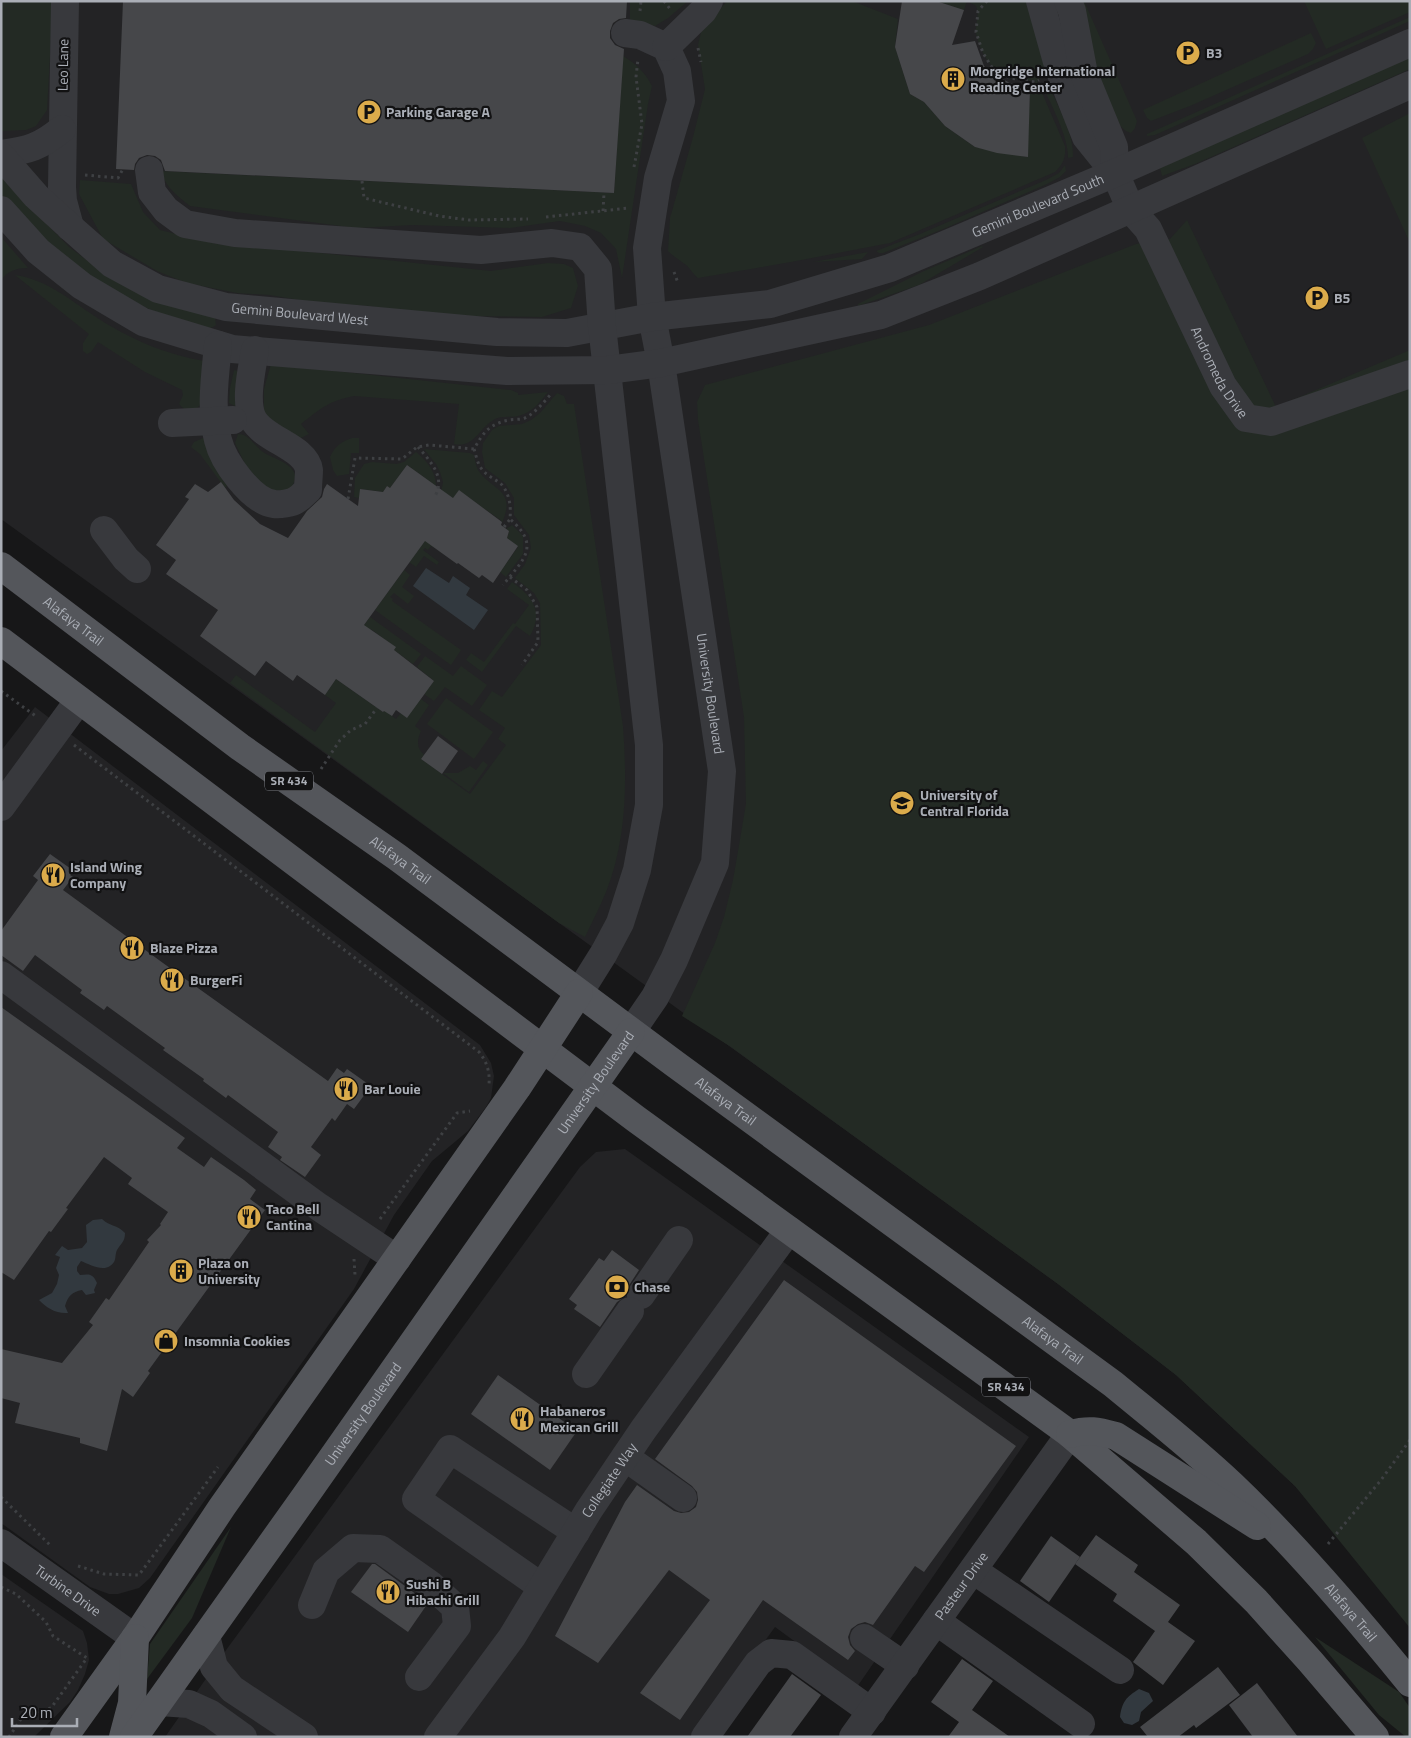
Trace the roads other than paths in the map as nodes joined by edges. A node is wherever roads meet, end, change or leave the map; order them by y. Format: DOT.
graph roads {
  1 [pos="65,1"];
  2 [pos="709,1"];
  3 [pos="1040,1"];
  4 [pos="1068,1"];
  5 [pos="632,34"];
  6 [pos="1410,43"];
  7 [pos="666,47"];
  8 [pos="1410,85"];
  9 [pos="62,129"];
  10 [pos="1,155"];
  11 [pos="136,170"];
  12 [pos="1115,174"];
  13 [pos="1,210"];
  14 [pos="1131,210"];
  15 [pos="70,227"];
  16 [pos="652,318"];
  17 [pos="602,326"];
  18 [pos="218,345"];
  19 [pos="255,350"];
  20 [pos="661,363"];
  21 [pos="608,370"];
  22 [pos="1410,374"];
  23 [pos="252,418"];
  24 [pos="214,422"];
  25 [pos="172,423"];
  26 [pos="104,530"];
  27 [pos="1,566"];
  28 [pos="137,568"];
  29 [pos="1,641"];
  30 [pos="79,700"];
  31 [pos="1,807"];
  32 [pos="1,975"];
  33 [pos="579,993"];
  34 [pos="631,1032"];
  35 [pos="543,1048"];
  36 [pos="594,1087"];
  37 [pos="789,1230"];
  38 [pos="679,1240"];
  39 [pos="397,1259"];
  40 [pos="586,1374"];
  41 [pos="1070,1434"];
  42 [pos="625,1457"];
  43 [pos="682,1498"];
  44 [pos="576,1532"];
  45 [pos="1,1543"];
  46 [pos="1298,1552"];
  47 [pos="973,1570"];
  48 [pos="542,1588"];
  49 [pos="312,1605"];
  50 [pos="936,1621"];
  51 [pos="206,1636"];
  52 [pos="135,1638"];
  53 [pos="864,1638"];
  54 [pos="904,1666"];
  55 [pos="1120,1670"];
  56 [pos="419,1678"];
  57 [pos="1410,1683"];
  58 [pos="159,1702"];
  59 [pos="872,1712"];
  60 [pos="1081,1724"];
  61 [pos="854,1736"];
  62 [pos="64,1737"];
  63 [pos="123,1737"];
  64 [pos="134,1737"];
  65 [pos="243,1737"];
  66 [pos="304,1737"];
  67 [pos="438,1737"];
  68 [pos="705,1737"];
  69 [pos="1375,1737"];
  1 -- 9 [label="street, Leo Lane"];
  2 -- 7 [label="street"];
  3 -- 12 [label="street"];
  4 -- 12 [label="street"];
  5 -- 7 [label="street"];
  6 -- 12 [label="street, Gemini Boulevard South"];
  7 -- 16 [label="street, University Boulevard"];
  8 -- 14 [label="street"];
  9 -- 10 [label="street"];
  9 -- 15 [label="street, Leo Lane"];
  10 -- 15 [label="street, Gemini Boulevard West"];
  11 -- 17 [label="street"];
  12 -- 14 [label="street, Andromeda Drive"];
  12 -- 16 [label="street, Gemini Boulevard South"];
  13 -- 18 [label="street"];
  14 -- 20 [label="street"];
  14 -- 22 [label="street, Andromeda Drive"];
  15 -- 17 [label="street, Gemini Boulevard West"];
  16 -- 17 [label="street, Gemini Boulevard West"];
  16 -- 20 [label="street, University Boulevard"];
  17 -- 21 [label="street"];
  18 -- 19 [label="street"];
  18 -- 24 [label="street"];
  19 -- 21 [label="street"];
  19 -- 23 [label="street"];
  20 -- 21 [label="street"];
  20 -- 34 [label="street, University Boulevard"];
  21 -- 33 [label="street"];
  23 -- 24 [label="street"];
  23 -- 24 [label="street"];
  24 -- 25 [label="street"];
  26 -- 28 [label="street"];
  27 -- 33 [label="main road, Alafaya Trail / SR 434"];
  29 -- 30 [label="main road, SR 434"];
  30 -- 31 [label="street"];
  30 -- 35 [label="main road, SR 434"];
  32 -- 39 [label="street"];
  33 -- 34 [label="main road, Alafaya Trail / SR 434"];
  33 -- 35 [label="main road"];
  34 -- 36 [label="main road, University Boulevard"];
  34 -- 46 [label="main road, Alafaya Trail / SR 434"];
  35 -- 36 [label="main road, SR 434"];
  35 -- 39 [label="main road"];
  36 -- 37 [label="main road, SR 434"];
  36 -- 51 [label="main road, University Boulevard"];
  37 -- 41 [label="main road, SR 434"];
  37 -- 42 [label="street, Collegiate Way"];
  38 -- 40 [label="street"];
  39 -- 52 [label="main road"];
  41 -- 46 [label="main road"];
  41 -- 47 [label="street, Pasteur Drive"];
  41 -- 69 [label="main road, SR 434"];
  42 -- 43 [label="street"];
  42 -- 44 [label="street, Collegiate Way"];
  44 -- 48 [label="street, Collegiate Way"];
  44 -- 48 [label="street"];
  45 -- 52 [label="street, Turbine Drive"];
  46 -- 57 [label="main road, Alafaya Trail / SR 434"];
  47 -- 50 [label="street, Pasteur Drive"];
  47 -- 55 [label="street"];
  48 -- 67 [label="street, Collegiate Way"];
  49 -- 56 [label="street"];
  50 -- 54 [label="street, Pasteur Drive"];
  50 -- 60 [label="street"];
  51 -- 58 [label="main road, University Boulevard"];
  51 -- 66 [label="street"];
  52 -- 62 [label="main road"];
  52 -- 63 [label="main road"];
  53 -- 54 [label="street"];
  54 -- 59 [label="street, Pasteur Drive"];
  58 -- 64 [label="main road, University Boulevard"];
  58 -- 65 [label="street"];
  59 -- 61 [label="street, Pasteur Drive"];
  59 -- 68 [label="street"];
}
